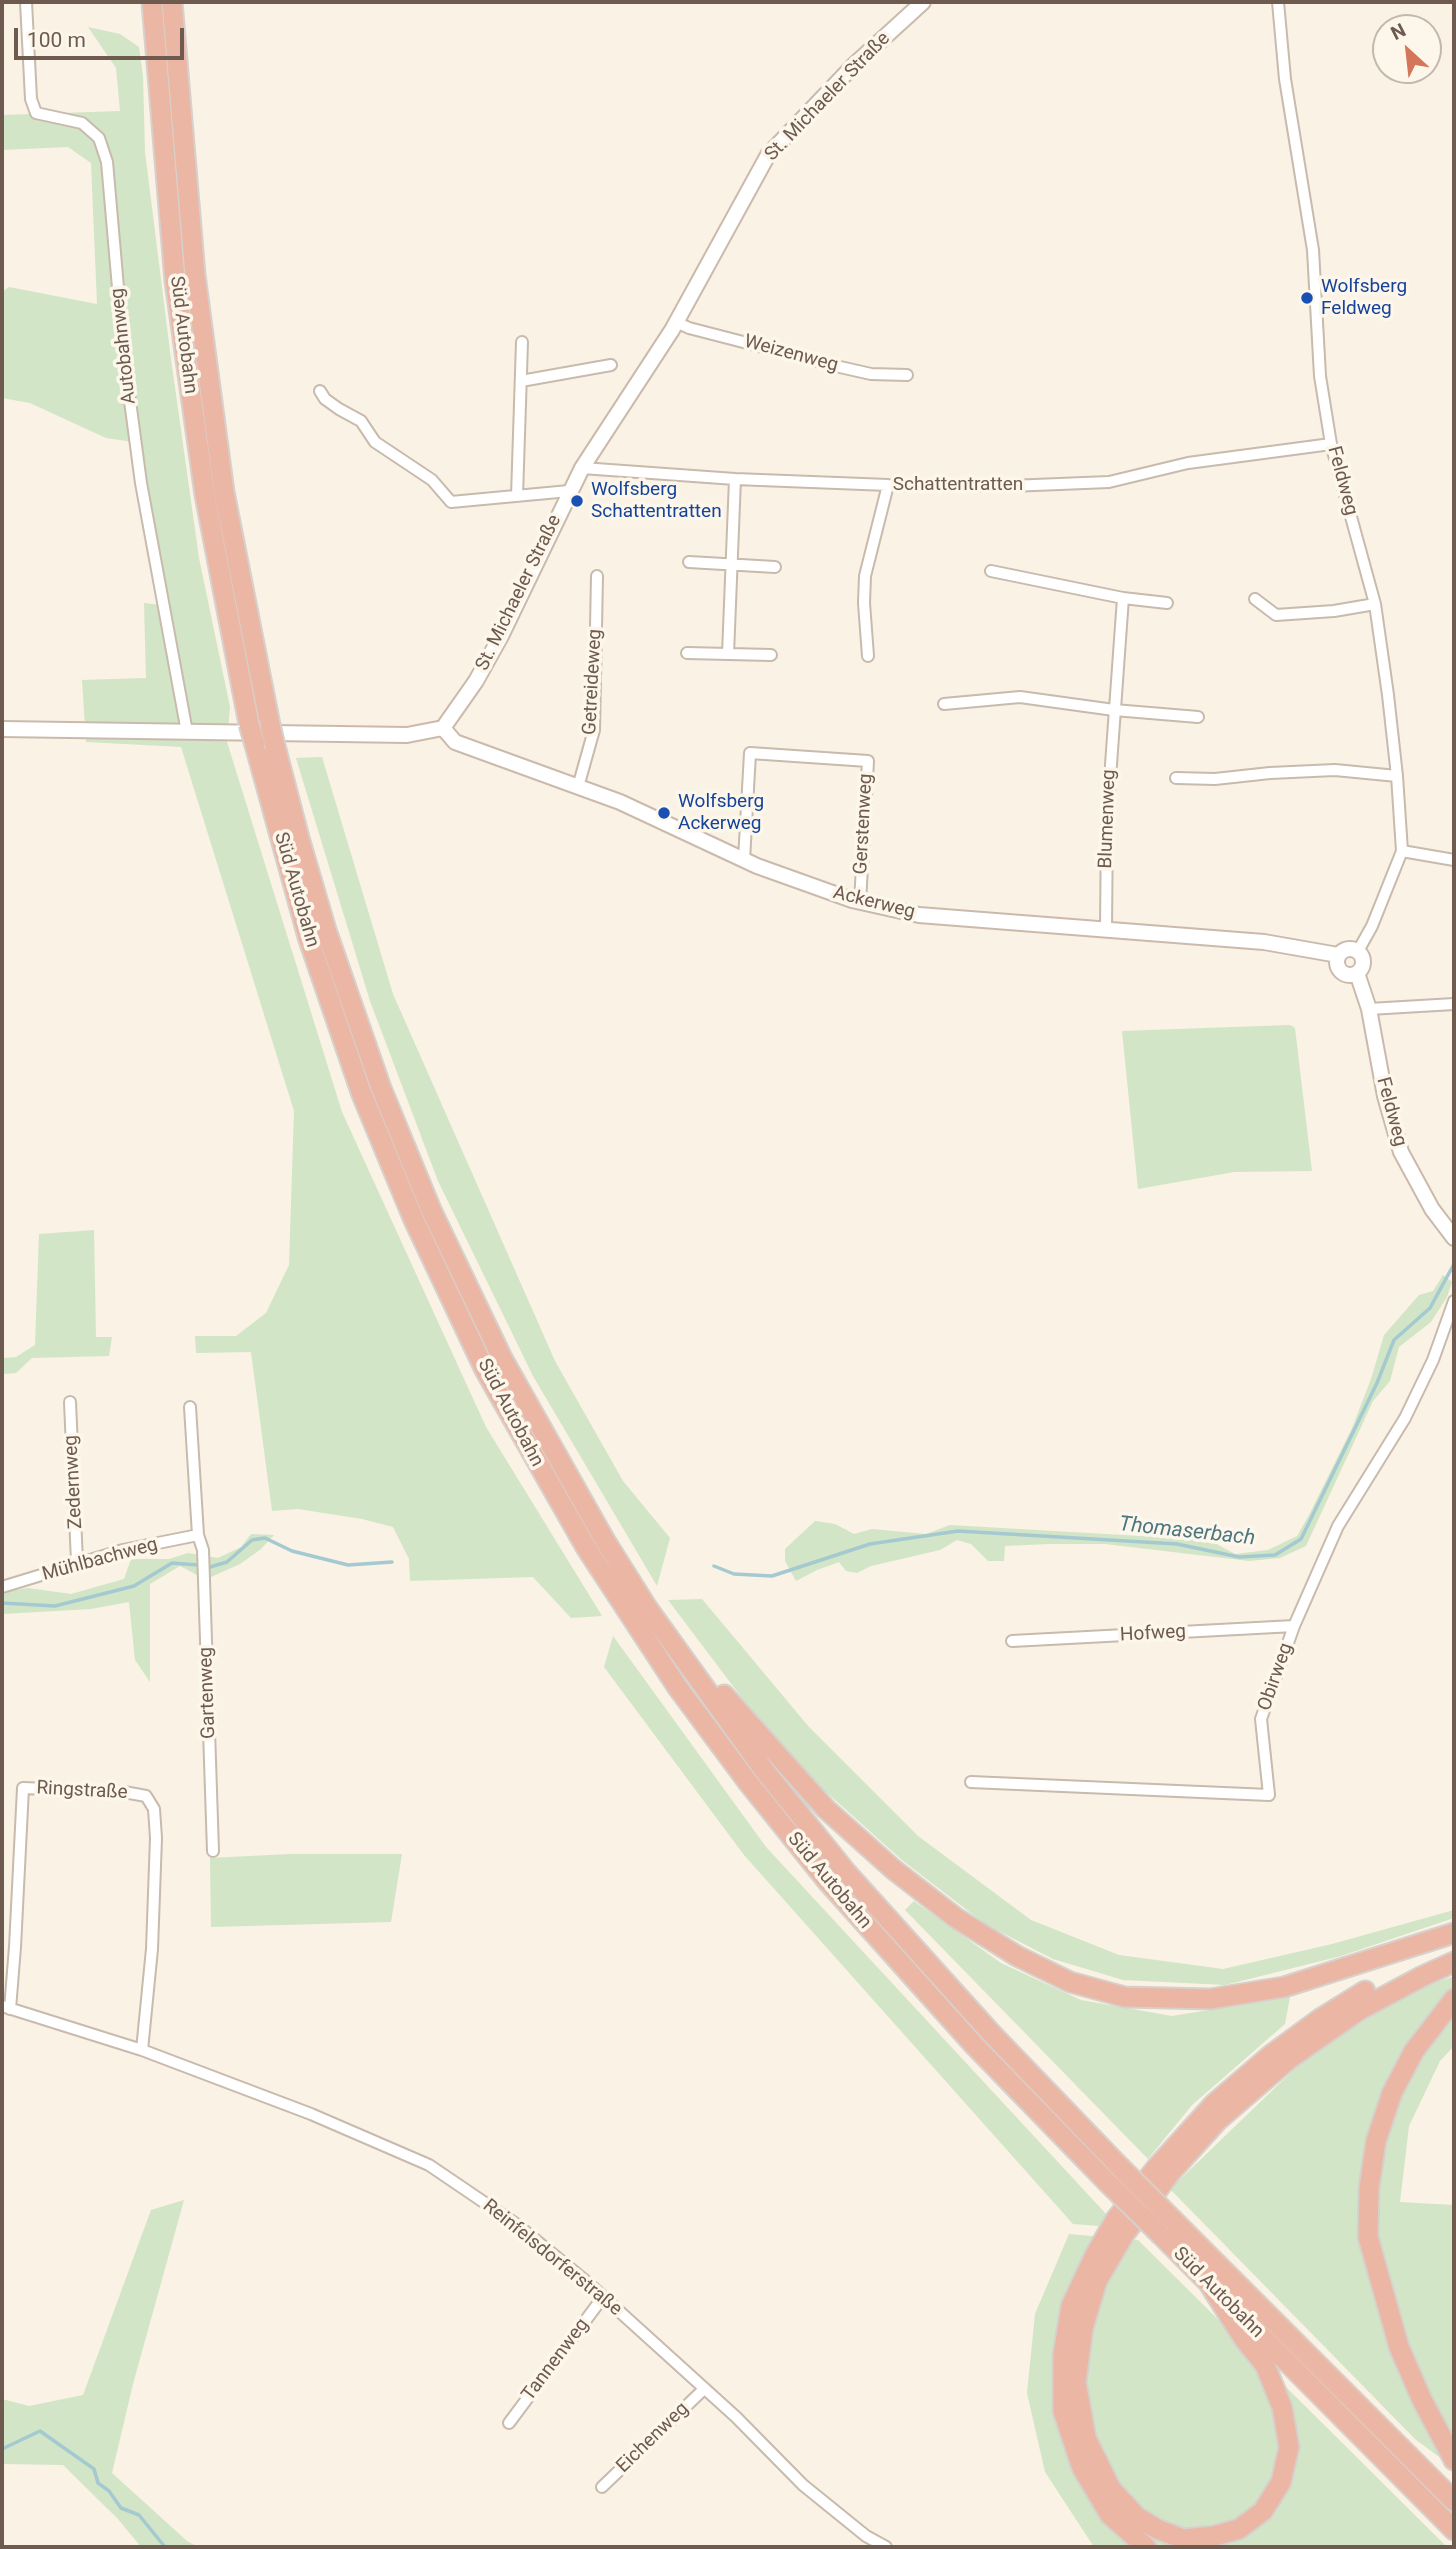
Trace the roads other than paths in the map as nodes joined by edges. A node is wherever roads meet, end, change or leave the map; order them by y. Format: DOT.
graph roads {
  1 [pos="26,2"];
  2 [pos="152,2"];
  3 [pos="172,2"];
  4 [pos="923,2"];
  5 [pos="1278,2"];
  6 [pos="676,322"];
  7 [pos="522,342"];
  8 [pos="611,365"];
  9 [pos="907,375"];
  10 [pos="521,381"];
  11 [pos="320,391"];
  12 [pos="1331,444"];
  13 [pos="582,468"];
  14 [pos="735,479"];
  15 [pos="888,485"];
  16 [pos="569,491"];
  17 [pos="517,496"];
  18 [pos="689,562"];
  19 [pos="732,565"];
  20 [pos="775,567"];
  21 [pos="991,571"];
  22 [pos="597,576"];
  23 [pos="1123,597"];
  24 [pos="1255,598"];
  25 [pos="1167,603"];
  26 [pos="1374,604"];
  27 [pos="687,653"];
  28 [pos="728,654"];
  29 [pos="771,655"];
  30 [pos="868,656"];
  31 [pos="944,704"];
  32 [pos="1114,710"];
  33 [pos="1198,717"];
  34 [pos="443,727"];
  35 [pos="2,729"];
  36 [pos="187,732"];
  37 [pos="1397,776"];
  38 [pos="1176,778"];
  39 [pos="578,787"];
  40 [pos="1402,850"];
  41 [pos="744,860"];
  42 [pos="1454,860"];
  43 [pos="860,902"];
  44 [pos="1105,929"];
  45 [pos="1358,951"];
  46 [pos="1338,955"];
  47 [pos="1357,973"];
  48 [pos="1454,1004"];
  49 [pos="1370,1009"];
  50 [pos="1454,1238"];
  51 [pos="1454,1301"];
  52 [pos="70,1402"];
  53 [pos="190,1407"];
  54 [pos="198,1535"];
  55 [pos="77,1562"];
  56 [pos="2,1587"];
  57 [pos="1294,1626"];
  58 [pos="1012,1641"];
  59 [pos="673,1644"];
  60 [pos="971,1782"];
  61 [pos="213,1851"];
  62 [pos="1454,1933"];
  63 [pos="1454,1948"];
  64 [pos="1454,1962"];
  65 [pos="1454,1999"];
  66 [pos="6,2007"];
  67 [pos="142,2050"];
  68 [pos="1113,2174"];
  69 [pos="1210,2286"];
  70 [pos="603,2297"];
  71 [pos="704,2389"];
  72 [pos="509,2423"];
  73 [pos="1454,2460"];
  74 [pos="602,2487"];
  75 [pos="1454,2501"];
  76 [pos="1454,2530"];
  77 [pos="886,2547"];
  78 [pos="1146,2547"];
  1 -- 36 [label="street, Autobahnweg"];
  2 -- 68 [label="highway, Süd Autobahn, bridge"];
  3 -- 59 [label="highway, Süd Autobahn, bridge"];
  4 -- 6 [label="main road, St. Michaeler Straße"];
  5 -- 12 [label="street, Feldweg"];
  6 -- 9 [label="street, Weizenweg"];
  6 -- 13 [label="main road, St. Michaeler Straße"];
  7 -- 10 [label="street"];
  8 -- 10 [label="street"];
  10 -- 17 [label="street"];
  11 -- 17 [label="street"];
  12 -- 15 [label="street, Schattentratten"];
  12 -- 26 [label="street, Feldweg"];
  13 -- 14 [label="street, Schattentratten"];
  13 -- 16 [label="main road, St. Michaeler Straße"];
  14 -- 15 [label="street, Schattentratten"];
  14 -- 19 [label="street"];
  15 -- 30 [label="street"];
  16 -- 17 [label="street"];
  16 -- 34 [label="main road, St. Michaeler Straße"];
  18 -- 19 [label="street"];
  19 -- 20 [label="street"];
  19 -- 28 [label="street"];
  21 -- 23 [label="street"];
  22 -- 39 [label="street, Getreideweg"];
  23 -- 25 [label="street"];
  23 -- 32 [label="street, Blumenweg"];
  24 -- 26 [label="street"];
  26 -- 37 [label="street, Feldweg"];
  27 -- 28 [label="street"];
  28 -- 29 [label="street"];
  31 -- 32 [label="street"];
  32 -- 33 [label="street"];
  32 -- 44 [label="street, Blumenweg"];
  34 -- 36 [label="main road"];
  34 -- 39 [label="main road, Ackerweg"];
  35 -- 36 [label="main road"];
  37 -- 38 [label="street"];
  37 -- 40 [label="street, Feldweg"];
  39 -- 41 [label="main road, Ackerweg"];
  40 -- 42 [label="street"];
  40 -- 45 [label="street, Feldweg"];
  41 -- 43 [label="main road, Ackerweg"];
  41 -- 43 [label="street, Gerstenweg"];
  43 -- 44 [label="main road, Ackerweg"];
  44 -- 46 [label="main road, Ackerweg"];
  45 -- 46 [label="main road"];
  45 -- 47 [label="main road"];
  46 -- 47 [label="main road"];
  47 -- 49 [label="main road, Feldweg"];
  48 -- 49 [label="street"];
  49 -- 50 [label="main road, Feldweg"];
  51 -- 57 [label="street, Obirweg"];
  52 -- 55 [label="street, Zedernweg"];
  53 -- 54 [label="street, Gartenweg"];
  54 -- 55 [label="street, Mühlbachweg"];
  54 -- 61 [label="street, Gartenweg"];
  55 -- 56 [label="street, Mühlbachweg"];
  57 -- 58 [label="street, Hofweg"];
  57 -- 60 [label="street, Obirweg"];
  59 -- 62 [label="highway"];
  59 -- 68 [label="highway, Süd Autobahn"];
  63 -- 78 [label="highway"];
  64 -- 69 [label="highway"];
  65 -- 73 [label="highway"];
  66 -- 67 [label="street, Reinfelsdorferstraße"];
  66 -- 67 [label="street, Ringstraße"];
  67 -- 70 [label="street, Reinfelsdorferstraße"];
  68 -- 69 [label="highway, Süd Autobahn, bridge"];
  68 -- 75 [label="highway, Süd Autobahn, bridge"];
  69 -- 76 [label="highway, Süd Autobahn"];
  70 -- 71 [label="street, Reinfelsdorferstraße"];
  70 -- 72 [label="street, Tannenweg"];
  71 -- 74 [label="street, Eichenweg"];
  71 -- 77 [label="street, Reinfelsdorferstraße"];
}
